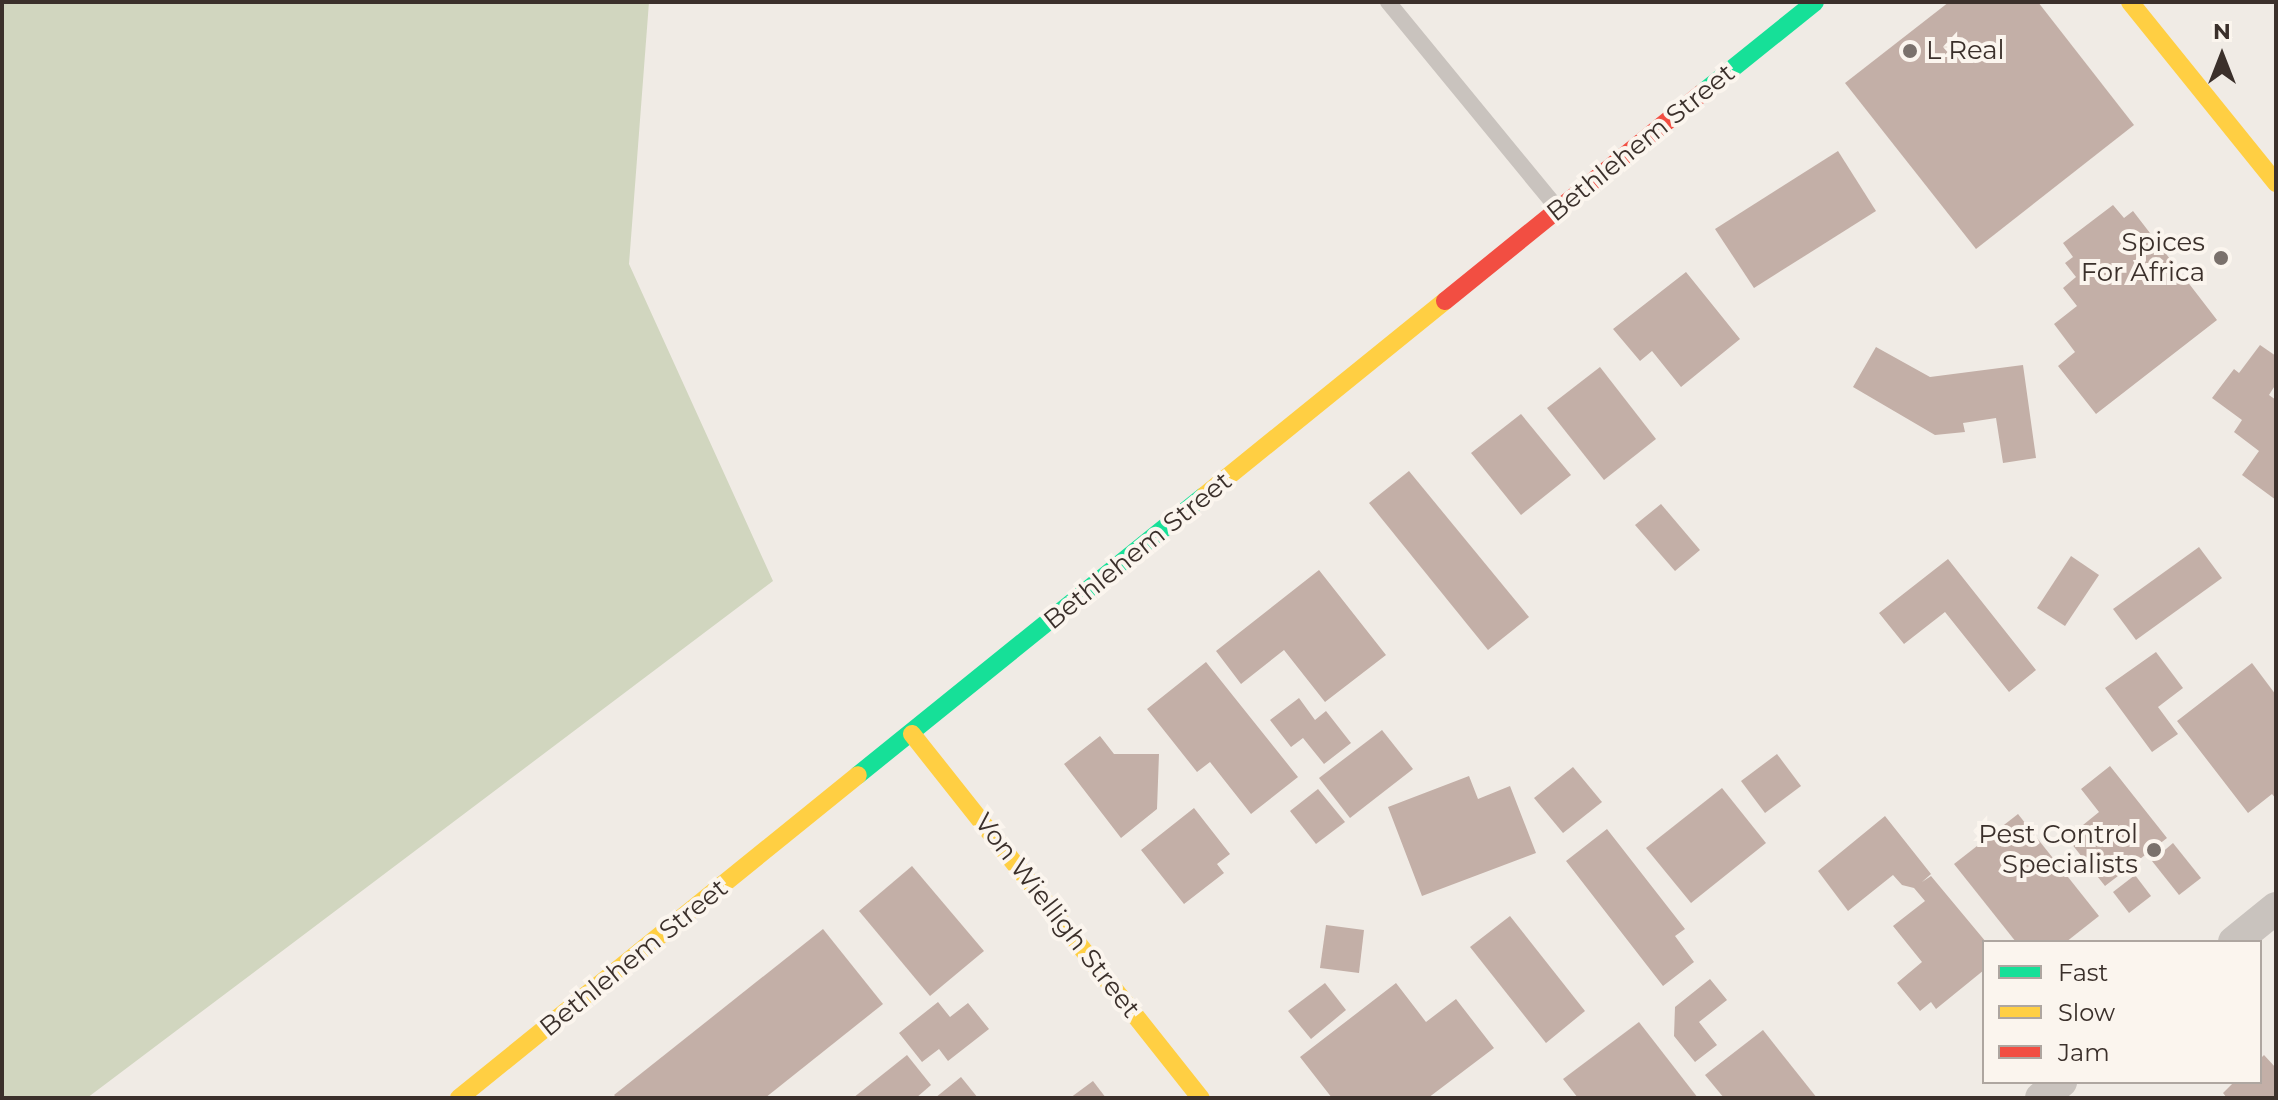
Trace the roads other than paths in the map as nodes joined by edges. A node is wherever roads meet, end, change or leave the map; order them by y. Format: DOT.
graph roads {
  1 [pos="1388,2"];
  2 [pos="1815,2"];
  3 [pos="2130,2"];
  4 [pos="2276,183"];
  5 [pos="1558,210"];
  6 [pos="912,734"];
  7 [pos="2276,908"];
  8 [pos="2236,940"];
  9 [pos="2058,1084"];
  10 [pos="459,1098"];
  11 [pos="1201,1098"];
  12 [pos="2041,1098"];
  1 -- 5 [label="lane"];
  2 -- 5 [label="main road, Bethlehem Street"];
  3 -- 4 [label="main road"];
  5 -- 6 [label="main road, Bethlehem Street"];
  6 -- 10 [label="main road, Bethlehem Street"];
  6 -- 11 [label="main road, Von Wielligh Street"];
  7 -- 8 [label="street"];
  9 -- 12 [label="street"];
}
